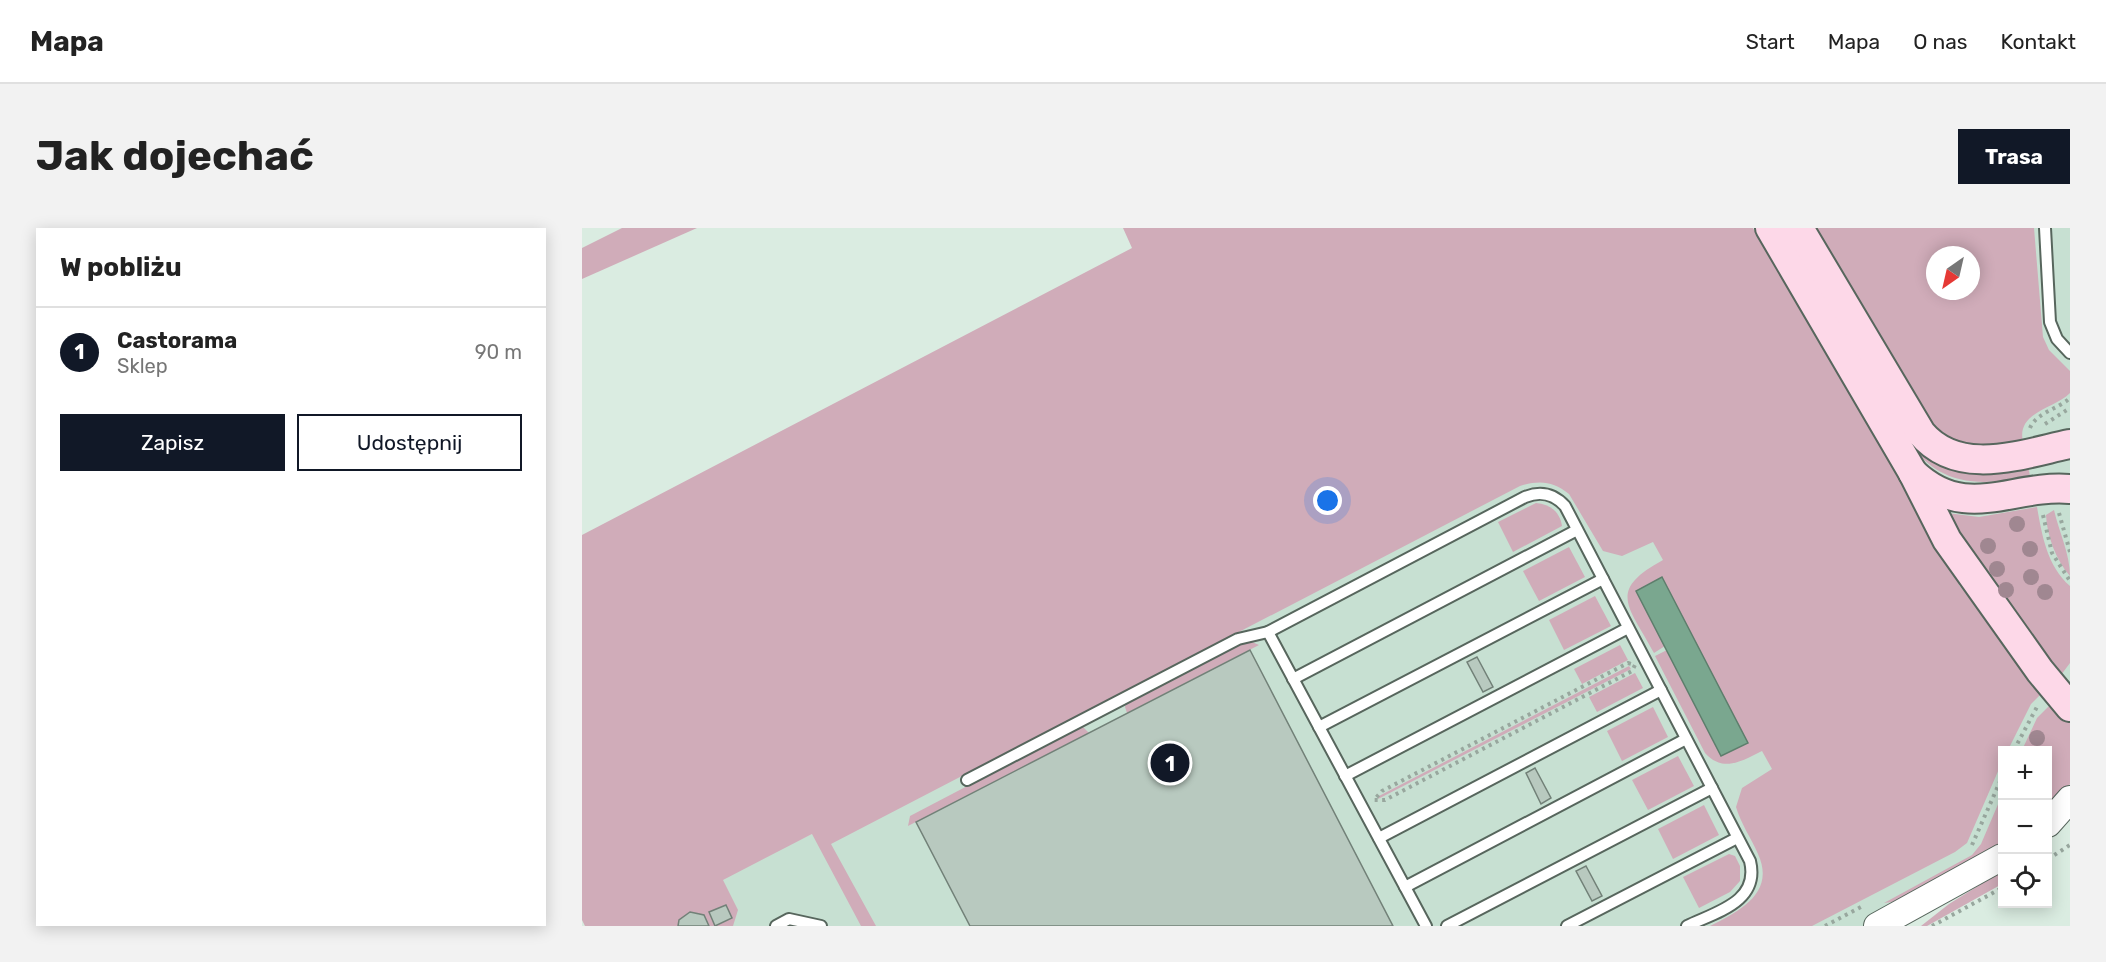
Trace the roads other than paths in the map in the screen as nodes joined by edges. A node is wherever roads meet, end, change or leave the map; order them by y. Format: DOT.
graph roads {
  1 [pos="1770,228"];
  2 [pos="1799,228"];
  3 [pos="2045,228"];
  4 [pos="2070,353"];
  5 [pos="2070,444"];
  6 [pos="1913,472"];
  7 [pos="2070,489"];
  8 [pos="1577,530"];
  9 [pos="1603,579"];
  10 [pos="1628,627"];
  11 [pos="1268,632"];
  12 [pos="1293,679"];
  13 [pos="1661,690"];
  14 [pos="2070,707"];
  15 [pos="1319,728"];
  16 [pos="1686,739"];
  17 [pos="1345,776"];
  18 [pos="967,780"];
  19 [pos="1712,788"];
  20 [pos="2070,799"];
  21 [pos="2070,816"];
  22 [pos="2052,821"];
  23 [pos="2052,824"];
  24 [pos="1737,837"];
  25 [pos="1379,838"];
  26 [pos="1998,859"];
  27 [pos="1405,887"];
  28 [pos="776,926"];
  29 [pos="821,926"];
  30 [pos="1426,926"];
  31 [pos="1448,926"];
  32 [pos="1567,926"];
  33 [pos="1687,926"];
  34 [pos="1878,926"];
  1 -- 6 [label="main road"];
  2 -- 5 [label="main road"];
  3 -- 4 [label="lane"];
  6 -- 7 [label="main road"];
  6 -- 14 [label="main road"];
  8 -- 9 [label="lane"];
  8 -- 11 [label="lane"];
  8 -- 12 [label="lane"];
  9 -- 10 [label="lane"];
  9 -- 15 [label="lane"];
  10 -- 13 [label="lane"];
  10 -- 17 [label="lane"];
  11 -- 12 [label="lane"];
  11 -- 18 [label="lane"];
  12 -- 15 [label="lane"];
  13 -- 16 [label="lane"];
  13 -- 25 [label="lane"];
  15 -- 17 [label="lane"];
  16 -- 19 [label="lane"];
  16 -- 27 [label="lane"];
  17 -- 25 [label="lane"];
  19 -- 24 [label="lane"];
  19 -- 31 [label="lane"];
  20 -- 22 [label="street"];
  21 -- 23 [label="street"];
  24 -- 32 [label="lane"];
  24 -- 33 [label="lane"];
  25 -- 27 [label="lane"];
  26 -- 34 [label="street"];
  27 -- 30 [label="lane"];
  28 -- 29 [label="lane"];
}
